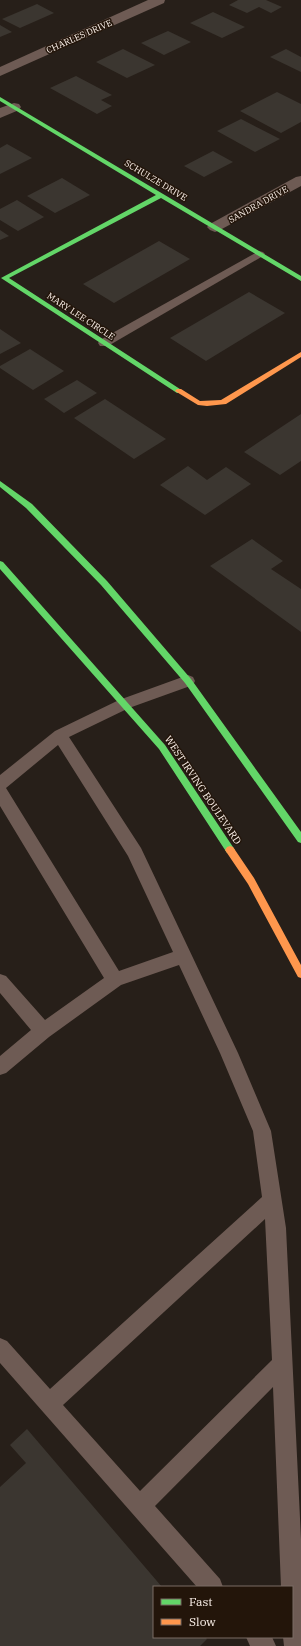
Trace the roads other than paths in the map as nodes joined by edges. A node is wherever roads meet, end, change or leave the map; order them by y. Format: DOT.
graph roads {
  1 [pos="159,0"];
  2 [pos="0,72"];
  3 [pos="0,99"];
  4 [pos="14,107"];
  5 [pos="0,114"];
  6 [pos="301,180"];
  7 [pos="161,195"];
  8 [pos="215,227"];
  9 [pos="259,254"];
  10 [pos="301,279"];
  11 [pos="104,343"];
  12 [pos="301,354"];
  13 [pos="0,483"];
  14 [pos="0,564"];
  15 [pos="188,681"];
  16 [pos="124,704"];
  17 [pos="60,735"];
  18 [pos="0,784"];
  19 [pos="0,792"];
  20 [pos="301,839"];
  21 [pos="183,956"];
  22 [pos="301,974"];
  23 [pos="115,980"];
  24 [pos="0,981"];
  25 [pos="43,1031"];
  26 [pos="0,1067"];
  27 [pos="272,1200"];
  28 [pos="0,1348"];
  29 [pos="283,1363"];
  30 [pos="50,1404"];
  31 [pos="140,1506"];
  32 [pos="211,1586"];
  33 [pos="292,1586"];
  34 [pos="293,1599"];
  35 [pos="295,1646"];
  1 -- 2 [label="street, CHARLES DRIVE"];
  3 -- 4 [label="street, SCHULZE DRIVE"];
  4 -- 5 [label="street"];
  4 -- 7 [label="street, SCHULZE DRIVE"];
  6 -- 8 [label="street, SANDRA DRIVE"];
  7 -- 8 [label="street, SCHULZE DRIVE"];
  7 -- 11 [label="street, MARY LEE CIRCLE"];
  8 -- 9 [label="street, SCHULZE DRIVE"];
  9 -- 10 [label="street, SCHULZE DRIVE"];
  9 -- 11 [label="lane"];
  11 -- 12 [label="street, MARY LEE CIRCLE"];
  13 -- 15 [label="street"];
  14 -- 16 [label="street, WEST IRVING BOULEVARD"];
  15 -- 16 [label="lane"];
  15 -- 20 [label="street"];
  16 -- 17 [label="lane"];
  16 -- 22 [label="street, WEST IRVING BOULEVARD"];
  17 -- 18 [label="lane"];
  17 -- 21 [label="lane"];
  19 -- 23 [label="lane"];
  21 -- 23 [label="lane"];
  21 -- 27 [label="lane"];
  23 -- 25 [label="lane"];
  24 -- 25 [label="lane"];
  25 -- 26 [label="lane"];
  27 -- 29 [label="lane"];
  27 -- 30 [label="lane"];
  28 -- 30 [label="lane"];
  29 -- 31 [label="lane"];
  29 -- 33 [label="lane"];
  30 -- 31 [label="lane"];
  31 -- 32 [label="lane"];
  34 -- 35 [label="lane"];
}
